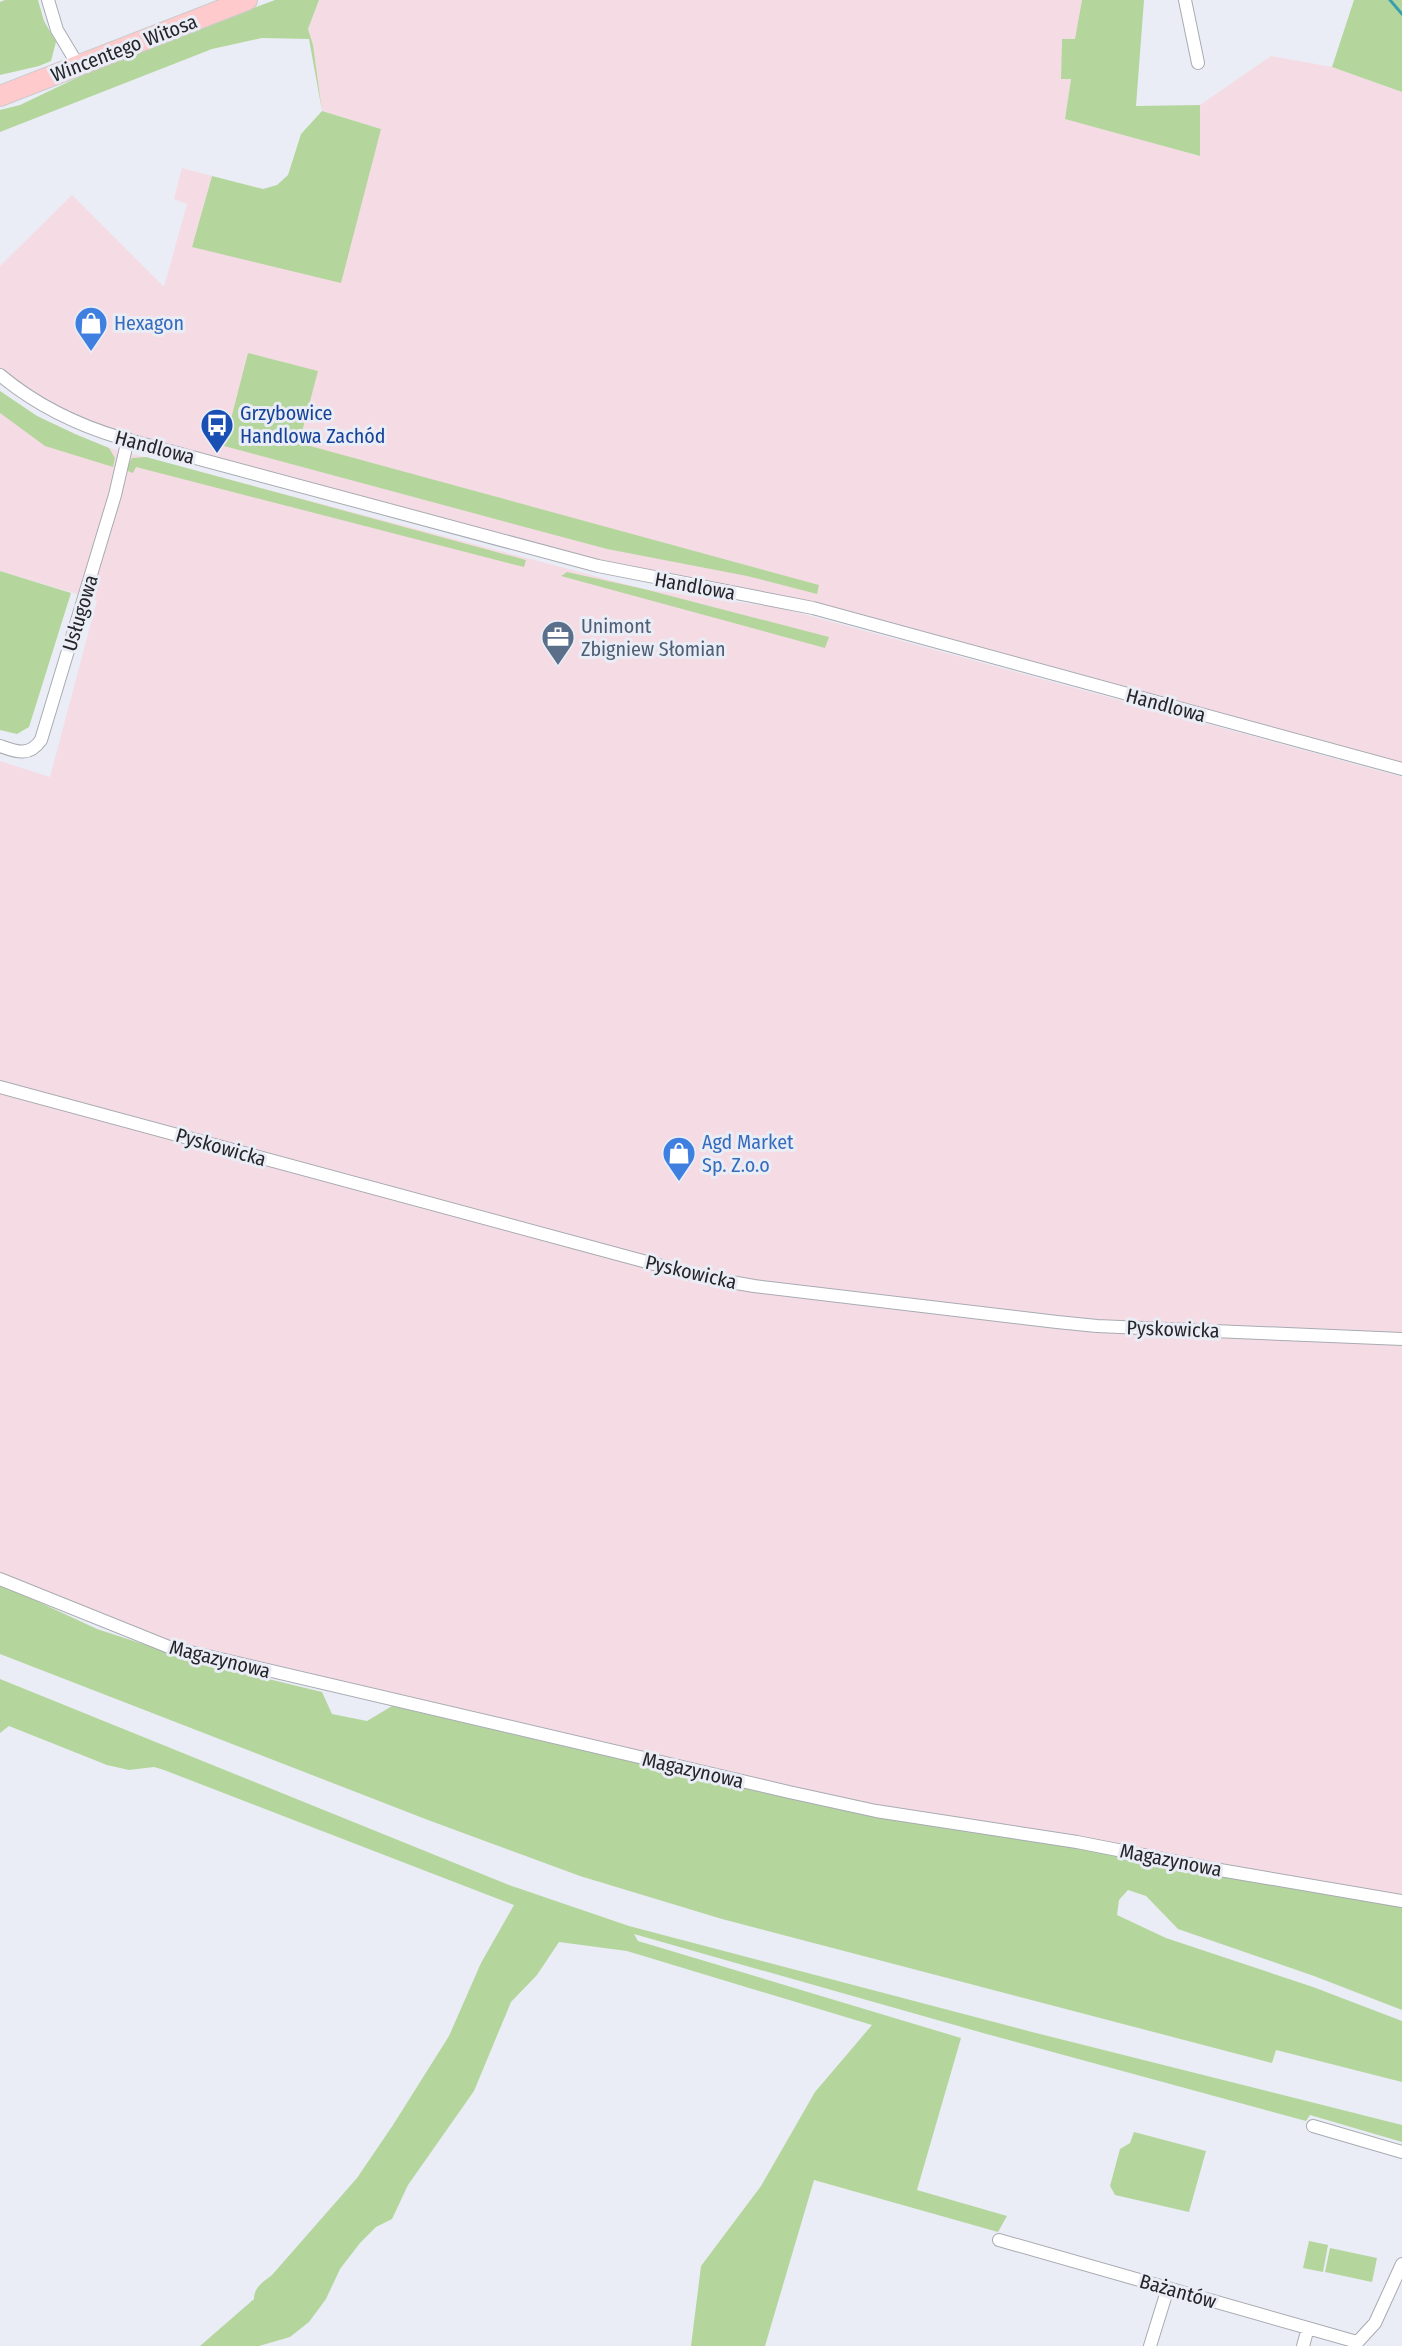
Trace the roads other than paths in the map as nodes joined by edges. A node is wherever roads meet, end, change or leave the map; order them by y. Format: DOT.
graph roads {
  1 [pos="48,0"];
  2 [pos="247,0"];
  3 [pos="1185,0"];
  4 [pos="1198,63"];
  5 [pos="78,65"];
  6 [pos="0,96"];
  7 [pos="0,375"];
  8 [pos="128,439"];
  9 [pos="0,746"];
  10 [pos="1402,769"];
  11 [pos="0,1087"];
  12 [pos="1402,1339"];
  13 [pos="0,1579"];
  14 [pos="1402,1901"];
  15 [pos="1313,2126"];
  16 [pos="1402,2152"];
  17 [pos="999,2240"];
  18 [pos="1402,2264"];
  19 [pos="1168,2288"];
  20 [pos="1308,2328"];
  21 [pos="1355,2344"];
  22 [pos="1150,2346"];
  23 [pos="1303,2346"];
  1 -- 5 [label="street"];
  2 -- 5 [label="main road, Wincentego Witosa"];
  3 -- 4 [label="street"];
  5 -- 6 [label="main road, Wincentego Witosa"];
  7 -- 8 [label="street, Handlowa"];
  8 -- 9 [label="street, Usługowa"];
  8 -- 10 [label="street, Handlowa"];
  11 -- 12 [label="street, Pyskowicka"];
  13 -- 14 [label="street, Magazynowa"];
  15 -- 16 [label="street"];
  17 -- 19 [label="street, Bażantów"];
  18 -- 21 [label="street"];
  19 -- 20 [label="street, Bażantów"];
  19 -- 22 [label="street"];
  20 -- 21 [label="street, Bażantów"];
  20 -- 23 [label="street"];
}
